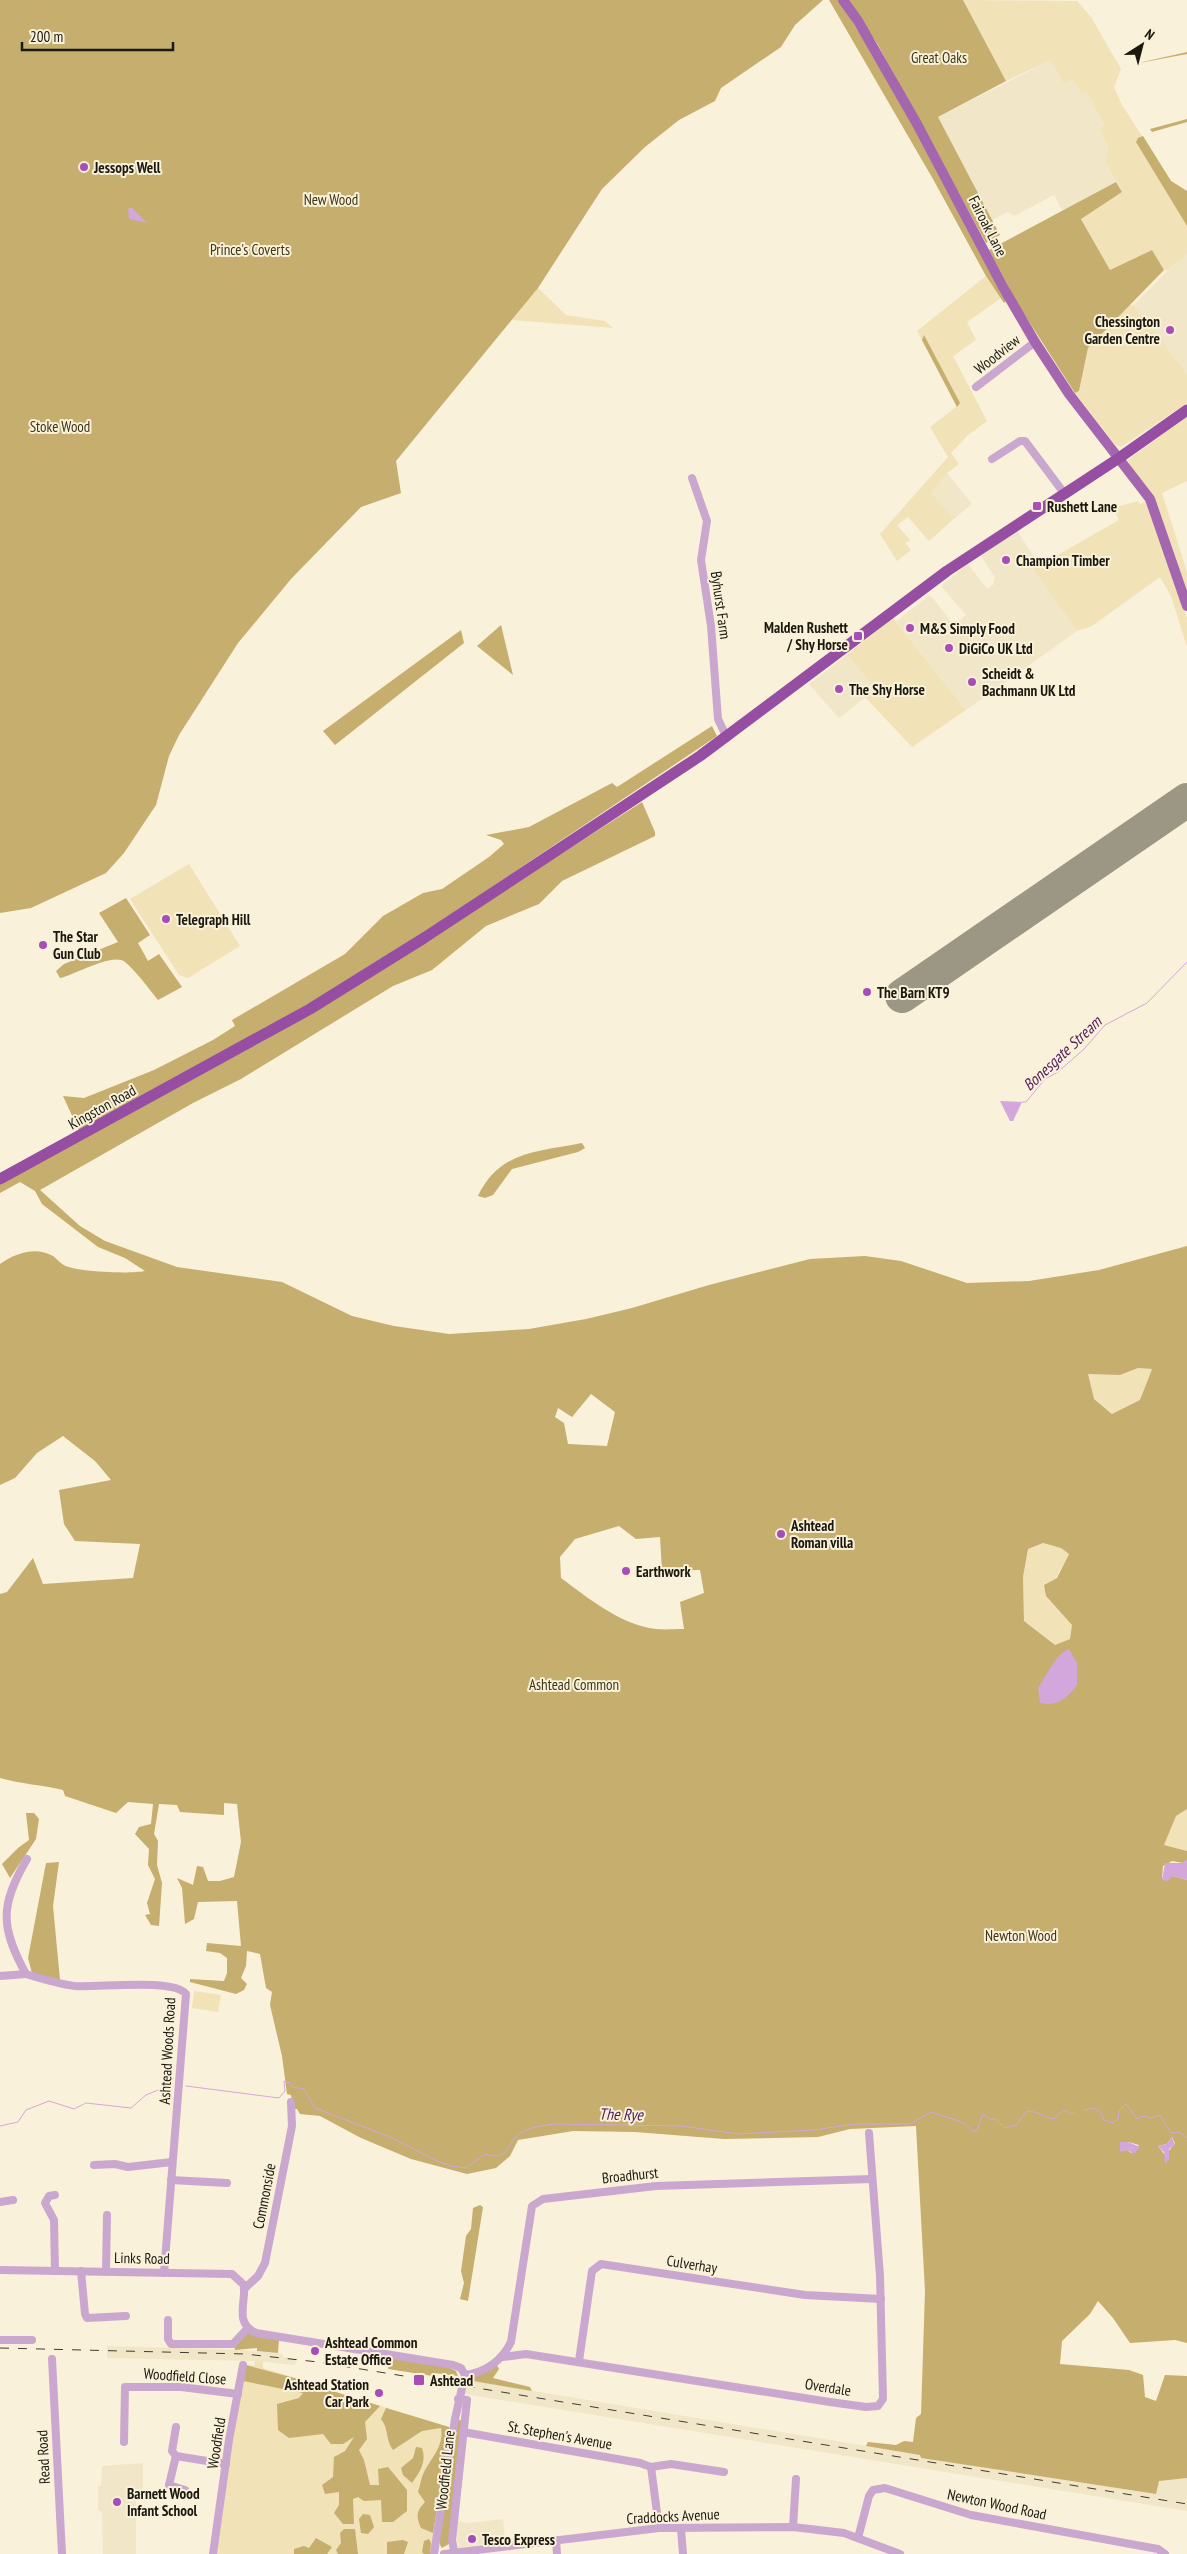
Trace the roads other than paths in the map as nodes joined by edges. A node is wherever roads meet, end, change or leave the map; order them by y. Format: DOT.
graph roads {
  1 [pos="843,0"];
  2 [pos="1035,342"];
  3 [pos="976,388"];
  4 [pos="1187,410"];
  5 [pos="1119,458"];
  6 [pos="992,459"];
  7 [pos="692,478"];
  8 [pos="1064,493"];
  9 [pos="1187,606"];
  10 [pos="727,738"];
  11 [pos="0,1179"];
  12 [pos="28,1859"];
  13 [pos="26,1974"];
  14 [pos="0,1976"];
  15 [pos="291,2102"];
  16 [pos="869,2133"];
  17 [pos="172,2162"];
  18 [pos="94,2165"];
  19 [pos="872,2179"];
  20 [pos="171,2180"];
  21 [pos="227,2183"];
  22 [pos="55,2195"];
  23 [pos="13,2200"];
  24 [pos="0,2202"];
  25 [pos="107,2215"];
  26 [pos="0,2270"];
  27 [pos="55,2271"];
  28 [pos="81,2271"];
  29 [pos="106,2271"];
  30 [pos="164,2272"];
  31 [pos="244,2289"];
  32 [pos="881,2299"];
  33 [pos="126,2316"];
  34 [pos="168,2320"];
  35 [pos="248,2328"];
  36 [pos="0,2340"];
  37 [pos="32,2340"];
  38 [pos="510,2342"];
  39 [pos="520,2353"];
  40 [pos="503,2357"];
  41 [pos="52,2359"];
  42 [pos="579,2362"];
  43 [pos="243,2365"];
  44 [pos="465,2374"];
  45 [pos="238,2394"];
  46 [pos="458,2399"];
  47 [pos="176,2427"];
  48 [pos="463,2432"];
  49 [pos="124,2442"];
  50 [pos="176,2456"];
  51 [pos="226,2464"];
  52 [pos="651,2468"];
  53 [pos="724,2472"];
  54 [pos="796,2479"];
  55 [pos="185,2490"];
  56 [pos="792,2527"];
  57 [pos="660,2528"];
  58 [pos="681,2529"];
  59 [pos="858,2538"];
  60 [pos="556,2540"];
  61 [pos="437,2544"];
  62 [pos="454,2551"];
  63 [pos="62,2554"];
  64 [pos="213,2554"];
  65 [pos="434,2554"];
  66 [pos="444,2554"];
  67 [pos="557,2554"];
  68 [pos="683,2554"];
  69 [pos="900,2554"];
  70 [pos="1165,2554"];
  1 -- 2 [label="main road, Fairoak Lane"];
  2 -- 3 [label="street, Woodview"];
  2 -- 5 [label="main road, Fairoak Lane"];
  4 -- 5 [label="highway, Kingston Road"];
  5 -- 8 [label="highway, Kingston Road"];
  5 -- 9 [label="main road"];
  6 -- 8 [label="street"];
  7 -- 10 [label="street, Byhurst Farm"];
  8 -- 10 [label="highway, Kingston Road"];
  10 -- 11 [label="highway, Kingston Road"];
  12 -- 13 [label="street"];
  13 -- 14 [label="street, Ashtead Woods Road"];
  13 -- 17 [label="street, Ashtead Woods Road"];
  15 -- 31 [label="street, Commonside"];
  16 -- 19 [label="street, Overdale"];
  17 -- 18 [label="street"];
  17 -- 20 [label="street, Ashtead Woods Road"];
  19 -- 32 [label="street, Overdale"];
  19 -- 38 [label="street, Broadhurst"];
  20 -- 21 [label="street"];
  20 -- 30 [label="street, Ashtead Woods Road"];
  22 -- 27 [label="street"];
  23 -- 24 [label="street"];
  25 -- 29 [label="street"];
  26 -- 27 [label="street, Links Road"];
  27 -- 28 [label="street, Links Road"];
  28 -- 29 [label="street, Links Road"];
  28 -- 33 [label="street"];
  29 -- 30 [label="street, Links Road"];
  30 -- 31 [label="street, Links Road"];
  31 -- 35 [label="street"];
  32 -- 42 [label="street, Culverhay"];
  32 -- 42 [label="street, Overdale"];
  34 -- 35 [label="street"];
  35 -- 44 [label="street"];
  36 -- 37 [label="street"];
  38 -- 39 [label="street"];
  38 -- 40 [label="street, Broadhurst"];
  39 -- 40 [label="street, Overdale"];
  39 -- 42 [label="street, Overdale"];
  40 -- 44 [label="street"];
  41 -- 63 [label="street, Read Road"];
  43 -- 45 [label="street, Woodfield"];
  44 -- 46 [label="street, Woodfield Lane"];
  45 -- 49 [label="street, Woodfield Close"];
  45 -- 51 [label="street, Woodfield"];
  46 -- 48 [label="street, Woodfield Lane"];
  46 -- 61 [label="street, Woodfield Lane"];
  47 -- 50 [label="street"];
  48 -- 52 [label="street, St. Stephen's Avenue"];
  48 -- 62 [label="street, Woodfield Lane"];
  50 -- 51 [label="street"];
  50 -- 55 [label="street"];
  51 -- 64 [label="street, Woodfield"];
  52 -- 53 [label="street, St. Stephen's Avenue"];
  52 -- 57 [label="street"];
  54 -- 56 [label="street"];
  56 -- 58 [label="street, Craddocks Avenue"];
  56 -- 59 [label="street, Craddocks Avenue"];
  57 -- 58 [label="street, Craddocks Avenue"];
  57 -- 60 [label="street, Craddocks Avenue"];
  58 -- 68 [label="street"];
  59 -- 69 [label="street, Craddocks Avenue"];
  59 -- 70 [label="street, Newton Wood Road"];
  60 -- 62 [label="street, Craddocks Avenue"];
  60 -- 67 [label="street"];
  61 -- 65 [label="street, Woodfield Lane"];
  61 -- 66 [label="street"];
  62 -- 66 [label="street, Craddocks Avenue"];
}
